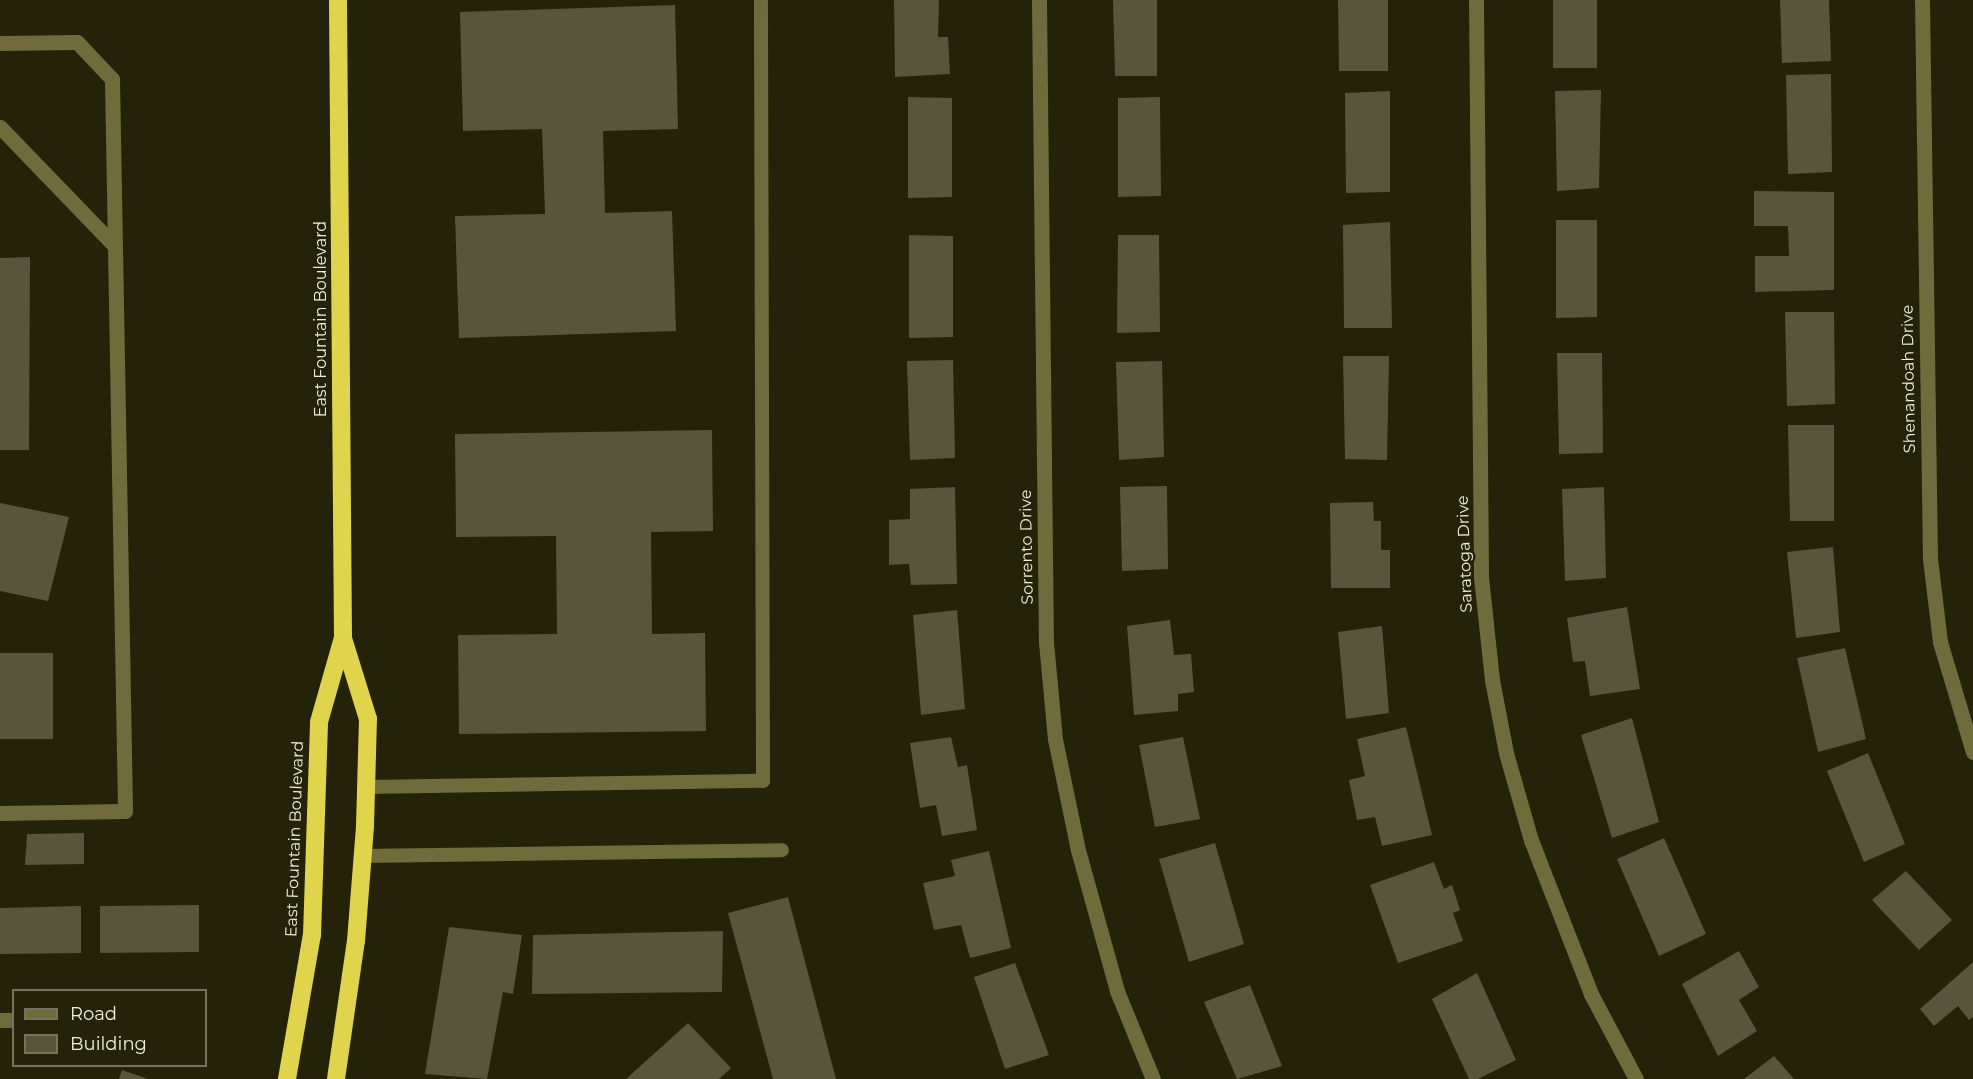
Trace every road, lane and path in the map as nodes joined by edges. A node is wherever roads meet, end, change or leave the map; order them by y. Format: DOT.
graph roads {
  1 [pos="338,0"];
  2 [pos="761,0"];
  3 [pos="1039,0"];
  4 [pos="1476,0"];
  5 [pos="1922,0"];
  6 [pos="0,43"];
  7 [pos="0,127"];
  8 [pos="114,245"];
  9 [pos="343,638"];
  10 [pos="1973,752"];
  11 [pos="366,787"];
  12 [pos="0,813"];
  13 [pos="782,850"];
  14 [pos="363,856"];
  15 [pos="287,1079"];
  16 [pos="336,1079"];
  17 [pos="1153,1079"];
  18 [pos="1636,1079"];
  1 -- 9 [label="highway, East Fountain Boulevard"];
  2 -- 11 [label="lane"];
  3 -- 17 [label="street, Sorrento Drive"];
  4 -- 18 [label="street, Saratoga Drive"];
  5 -- 10 [label="street, Shenandoah Drive"];
  6 -- 8 [label="street"];
  7 -- 8 [label="street"];
  8 -- 12 [label="street"];
  9 -- 11 [label="highway, East Fountain Boulevard"];
  9 -- 15 [label="highway, East Fountain Boulevard"];
  11 -- 14 [label="highway, East Fountain Boulevard"];
  13 -- 14 [label="lane"];
  14 -- 16 [label="highway, East Fountain Boulevard"];
}
